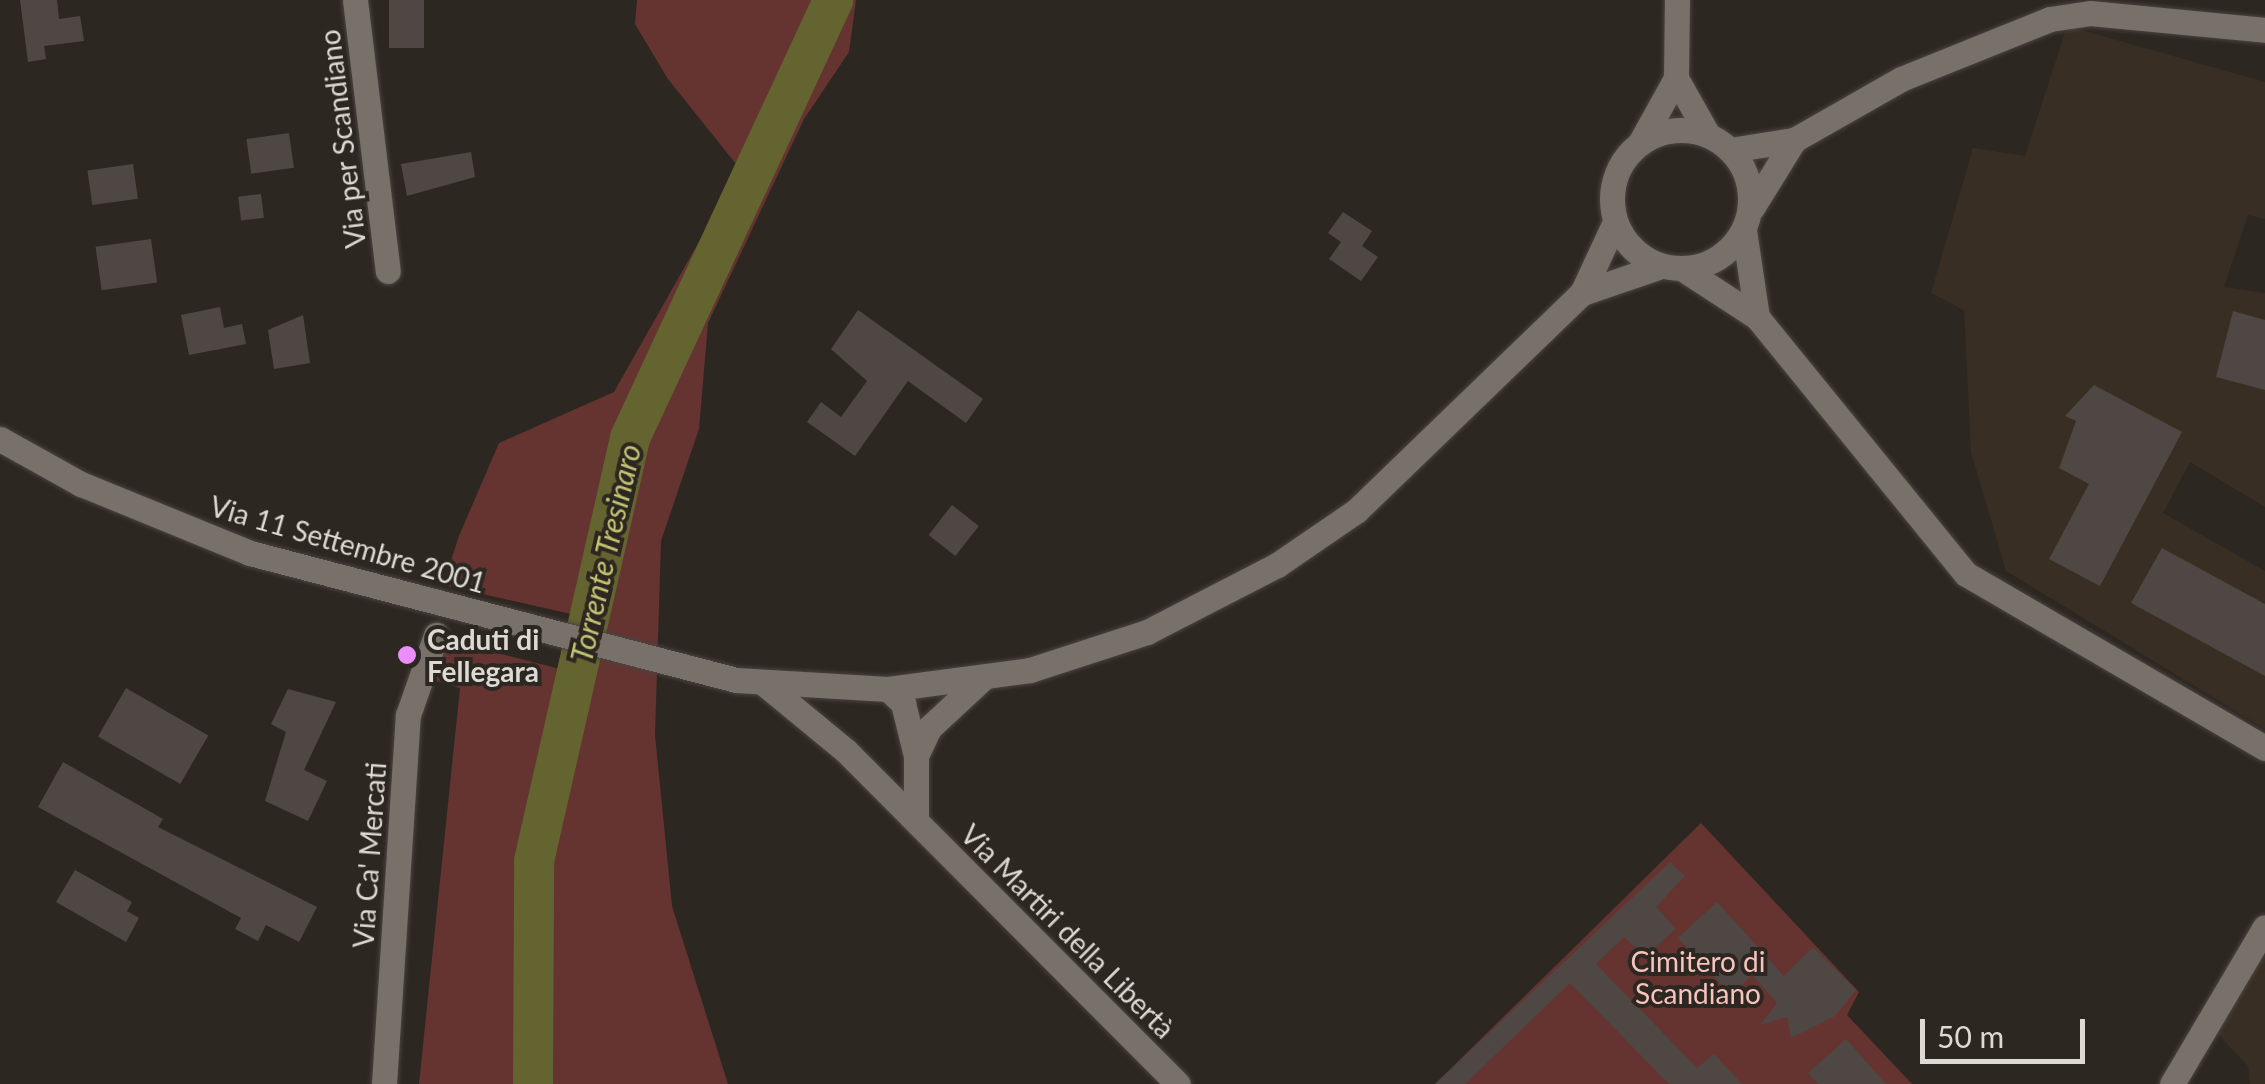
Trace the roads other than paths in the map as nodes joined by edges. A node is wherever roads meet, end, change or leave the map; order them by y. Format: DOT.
graph roads {
  1 [pos="355,0"];
  2 [pos="1676,0"];
  3 [pos="2265,30"];
  4 [pos="1676,78"];
  5 [pos="1708,135"];
  6 [pos="1794,140"];
  7 [pos="1640,143"];
  8 [pos="1730,150"];
  9 [pos="1747,221"];
  10 [pos="1615,222"];
  11 [pos="1672,268"];
  12 [pos="388,271"];
  13 [pos="1582,293"];
  14 [pos="1756,317"];
  15 [pos="0,439"];
  16 [pos="436,635"];
  17 [pos="984,677"];
  18 [pos="766,685"];
  19 [pos="888,689"];
  20 [pos="2265,748"];
  21 [pos="916,756"];
  22 [pos="916,820"];
  23 [pos="2265,926"];
  24 [pos="384,1084"];
  25 [pos="1178,1084"];
  26 [pos="2172,1084"];
  1 -- 12 [label="main road, Via per Scandiano"];
  2 -- 4 [label="main road"];
  3 -- 6 [label="main road"];
  4 -- 5 [label="main road"];
  4 -- 7 [label="main road"];
  5 -- 7 [label="main road"];
  5 -- 8 [label="main road"];
  6 -- 8 [label="main road"];
  6 -- 9 [label="main road"];
  7 -- 10 [label="main road"];
  8 -- 9 [label="main road"];
  9 -- 11 [label="main road"];
  9 -- 14 [label="main road"];
  10 -- 11 [label="main road"];
  10 -- 13 [label="main road"];
  11 -- 13 [label="main road"];
  11 -- 14 [label="main road"];
  13 -- 17 [label="main road, Via 11 Settembre 2001"];
  14 -- 20 [label="main road"];
  15 -- 18 [label="main road, Via 11 Settembre 2001"];
  16 -- 24 [label="main road, Via Ca' Mercati"];
  17 -- 19 [label="main road, Via 11 Settembre 2001"];
  17 -- 21 [label="main road"];
  18 -- 19 [label="main road, Via 11 Settembre 2001"];
  18 -- 22 [label="main road, Via Martiri della Libertà"];
  19 -- 21 [label="main road"];
  21 -- 22 [label="main road"];
  22 -- 25 [label="main road, Via Martiri della Libertà"];
  23 -- 26 [label="main road"];
}
